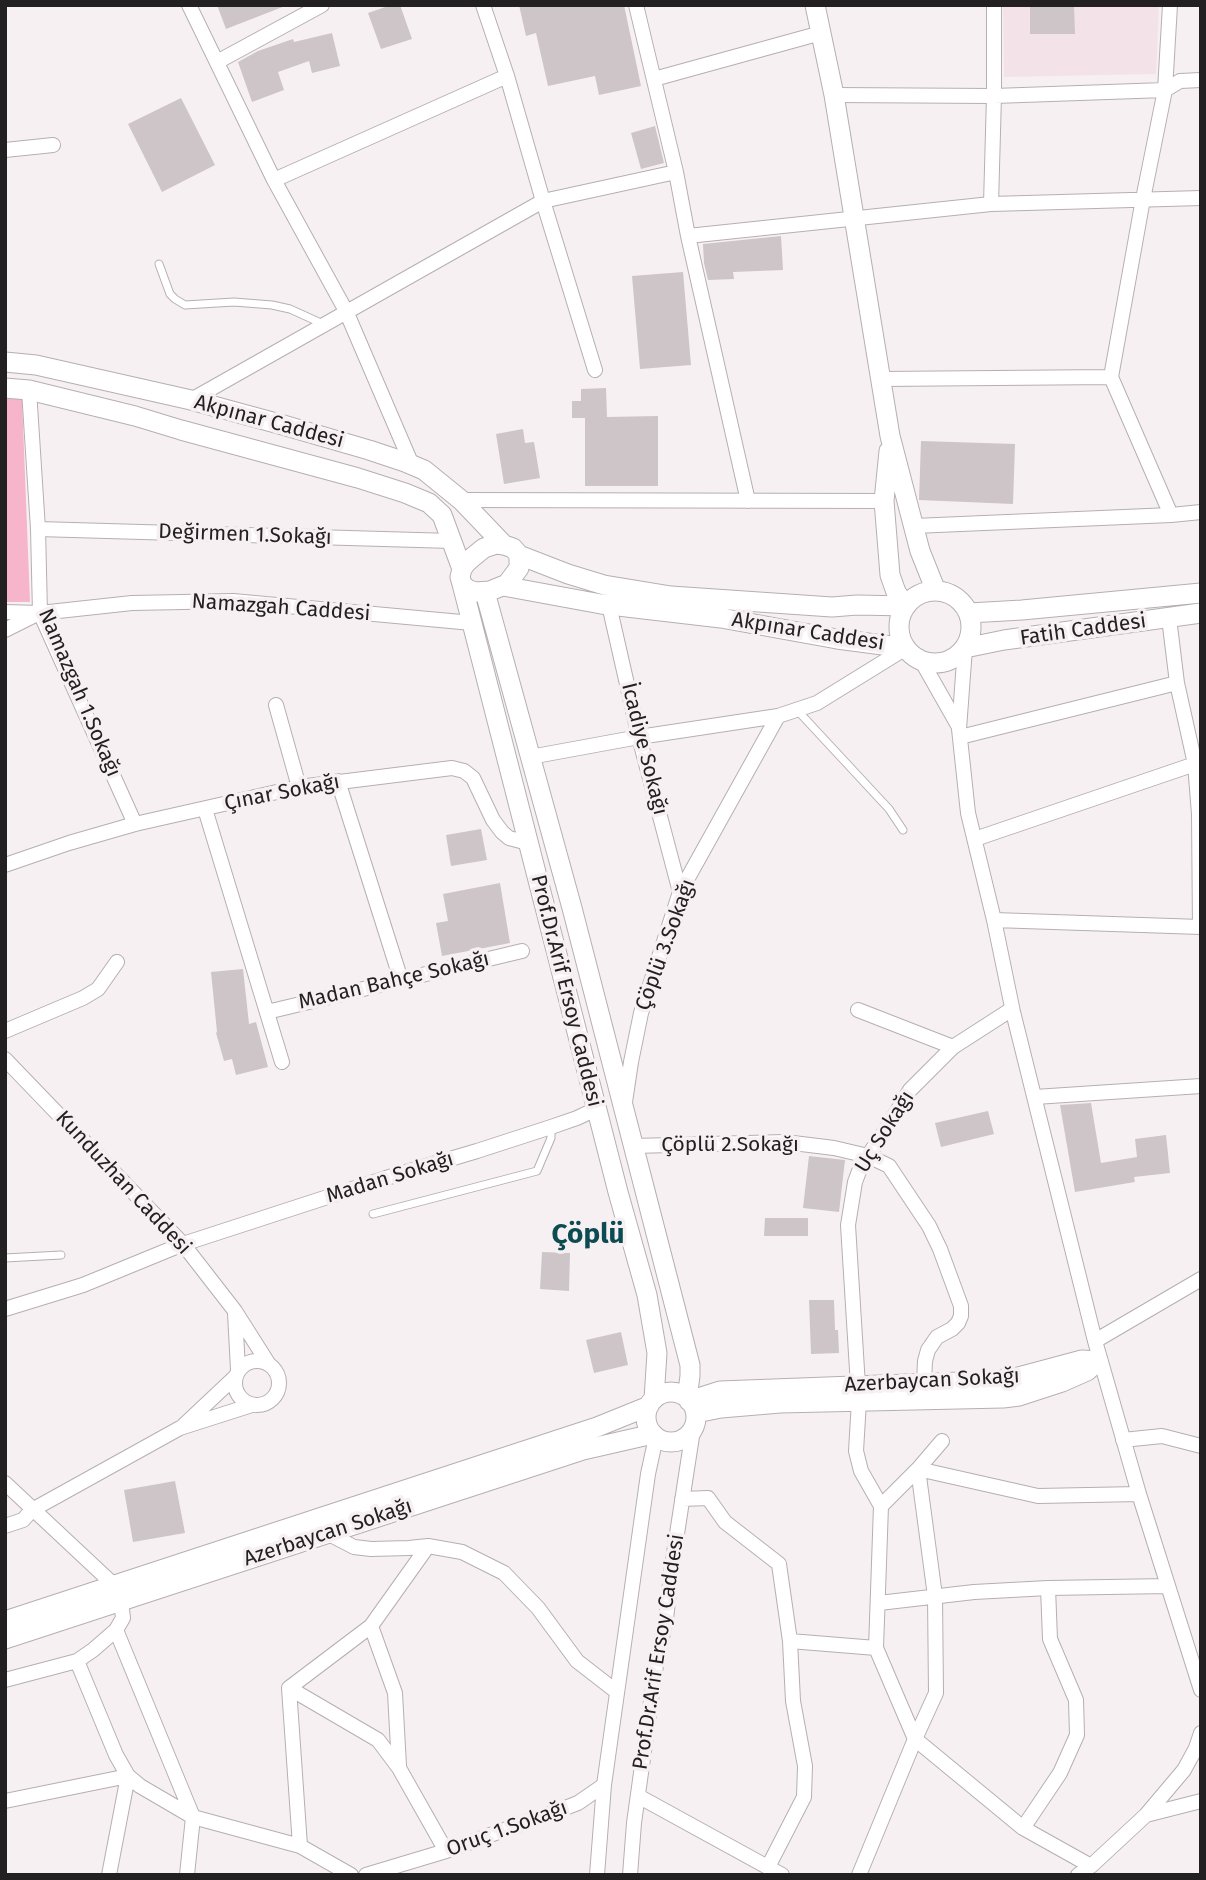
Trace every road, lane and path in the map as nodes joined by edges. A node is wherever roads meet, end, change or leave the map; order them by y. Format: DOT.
graph roads {
  1 [pos="189,5"];
  2 [pos="322,5"];
  3 [pos="483,5"];
  4 [pos="636,5"];
  5 [pos="815,5"];
  6 [pos="994,5"];
  7 [pos="1170,5"];
  8 [pos="821,33"];
  9 [pos="217,62"];
  10 [pos="507,76"];
  11 [pos="654,79"];
  12 [pos="1201,80"];
  13 [pos="1165,90"];
  14 [pos="834,95"];
  15 [pos="994,96"];
  16 [pos="53,145"];
  17 [pos="5,150"];
  18 [pos="676,172"];
  19 [pos="274,180"];
  20 [pos="1201,198"];
  21 [pos="1143,199"];
  22 [pos="543,201"];
  23 [pos="991,204"];
  24 [pos="855,218"];
  25 [pos="688,236"];
  26 [pos="159,264"];
  27 [pos="346,312"];
  28 [pos="323,324"];
  29 [pos="5,362"];
  30 [pos="596,370"];
  31 [pos="1111,377"];
  32 [pos="881,379"];
  33 [pos="5,388"];
  34 [pos="29,390"];
  35 [pos="191,400"];
  36 [pos="890,436"];
  37 [pos="412,465"];
  38 [pos="461,500"];
  39 [pos="748,501"];
  40 [pos="884,501"];
  41 [pos="1201,512"];
  42 [pos="1171,515"];
  43 [pos="914,526"];
  44 [pos="38,529"];
  45 [pos="452,541"];
  46 [pos="512,550"];
  47 [pos="462,577"];
  48 [pos="494,589"];
  49 [pos="936,591"];
  50 [pos="1201,593"];
  51 [pos="609,604"];
  52 [pos="906,606"];
  53 [pos="5,612"];
  54 [pos="40,613"];
  55 [pos="969,613"];
  56 [pos="1201,614"];
  57 [pos="1169,618"];
  58 [pos="472,623"];
  59 [pos="5,630"];
  60 [pos="906,648"];
  61 [pos="965,648"];
  62 [pos="921,660"];
  63 [pos="1177,683"];
  64 [pos="276,705"];
  65 [pos="797,709"];
  66 [pos="778,716"];
  67 [pos="960,733"];
  68 [pos="639,737"];
  69 [pos="530,757"];
  70 [pos="1195,764"];
  71 [pos="338,781"];
  72 [pos="299,787"];
  73 [pos="205,809"];
  74 [pos="1200,814"];
  75 [pos="135,824"];
  76 [pos="903,830"];
  77 [pos="975,839"];
  78 [pos="528,844"];
  79 [pos="5,865"];
  80 [pos="680,892"];
  81 [pos="993,920"];
  82 [pos="1200,927"];
  83 [pos="522,951"];
  84 [pos="117,962"];
  85 [pos="401,979"];
  86 [pos="1012,1009"];
  87 [pos="858,1010"];
  88 [pos="267,1012"];
  89 [pos="5,1031"];
  90 [pos="953,1047"];
  91 [pos="282,1062"];
  92 [pos="7,1064"];
  93 [pos="1201,1086"];
  94 [pos="1035,1097"];
  95 [pos="596,1109"];
  96 [pos="624,1110"];
  97 [pos="551,1127"];
  98 [pos="634,1146"];
  99 [pos="868,1156"];
  100 [pos="373,1214"];
  101 [pos="183,1244"];
  102 [pos="61,1255"];
  103 [pos="5,1258"];
  104 [pos="1201,1279"];
  105 [pos="5,1309"];
  106 [pos="235,1311"];
  107 [pos="1095,1341"];
  108 [pos="268,1363"];
  109 [pos="237,1374"];
  110 [pos="924,1383"];
  111 [pos="859,1393"];
  112 [pos="652,1402"];
  113 [pos="252,1405"];
  114 [pos="691,1410"];
  115 [pos="180,1428"];
  116 [pos="654,1435"];
  117 [pos="1123,1440"];
  118 [pos="942,1441"];
  119 [pos="1201,1446"];
  120 [pos="918,1469"];
  121 [pos="5,1483"];
  122 [pos="1139,1494"];
  123 [pos="682,1499"];
  124 [pos="881,1506"];
  125 [pos="32,1510"];
  126 [pos="5,1526"];
  127 [pos="327,1533"];
  128 [pos="428,1546"];
  129 [pos="1168,1586"];
  130 [pos="1048,1588"];
  131 [pos="118,1593"];
  132 [pos="935,1596"];
  133 [pos="879,1603"];
  134 [pos="5,1621"];
  135 [pos="371,1626"];
  136 [pos="116,1630"];
  137 [pos="5,1639"];
  138 [pos="790,1641"];
  139 [pos="876,1648"];
  140 [pos="77,1661"];
  141 [pos="5,1680"];
  142 [pos="1200,1686"];
  143 [pos="289,1688"];
  144 [pos="617,1692"];
  145 [pos="1201,1733"];
  146 [pos="915,1739"];
  147 [pos="400,1768"];
  148 [pos="128,1776"];
  149 [pos="604,1785"];
  150 [pos="638,1796"];
  151 [pos="5,1801"];
  152 [pos="1201,1801"];
  153 [pos="1146,1815"];
  154 [pos="193,1818"];
  155 [pos="1023,1828"];
  156 [pos="300,1846"];
  157 [pos="446,1852"];
  158 [pos="768,1867"];
  159 [pos="1092,1871"];
  160 [pos="109,1875"];
  161 [pos="187,1875"];
  162 [pos="351,1875"];
  163 [pos="366,1875"];
  164 [pos="597,1875"];
  165 [pos="630,1875"];
  166 [pos="782,1875"];
  167 [pos="859,1875"];
  168 [pos="1078,1875"];
  1 -- 9 [label="street"];
  2 -- 9 [label="street"];
  3 -- 10 [label="street"];
  4 -- 11 [label="street"];
  5 -- 8 [label="street"];
  6 -- 15 [label="street"];
  7 -- 13 [label="street"];
  8 -- 11 [label="street"];
  8 -- 14 [label="street"];
  9 -- 19 [label="street"];
  10 -- 19 [label="street"];
  10 -- 22 [label="street"];
  11 -- 18 [label="street"];
  12 -- 13 [label="street"];
  13 -- 15 [label="street"];
  13 -- 21 [label="street"];
  14 -- 15 [label="street"];
  14 -- 24 [label="street"];
  15 -- 23 [label="street"];
  16 -- 17 [label="street"];
  18 -- 22 [label="street"];
  18 -- 25 [label="street"];
  19 -- 27 [label="street"];
  20 -- 21 [label="street"];
  21 -- 23 [label="street"];
  21 -- 31 [label="street"];
  22 -- 27 [label="street"];
  22 -- 30 [label="street"];
  23 -- 24 [label="street"];
  24 -- 25 [label="street"];
  24 -- 32 [label="street"];
  25 -- 39 [label="street"];
  26 -- 28 [label="lane"];
  27 -- 28 [label="street"];
  27 -- 37 [label="street"];
  28 -- 35 [label="street"];
  29 -- 35 [label="street, Akpınar Caddesi"];
  31 -- 32 [label="street"];
  31 -- 42 [label="street"];
  32 -- 36 [label="street"];
  33 -- 34 [label="street, Akpınar Caddesi"];
  34 -- 44 [label="street, Namazgah 1.Sokağı"];
  34 -- 45 [label="street, Akpınar Caddesi"];
  35 -- 37 [label="street, Akpınar Caddesi"];
  36 -- 40 [label="street"];
  36 -- 43 [label="street"];
  37 -- 38 [label="street, Akpınar Caddesi"];
  38 -- 39 [label="street"];
  38 -- 46 [label="street, Akpınar Caddesi"];
  39 -- 40 [label="street"];
  40 -- 52 [label="street"];
  41 -- 42 [label="street"];
  42 -- 43 [label="street"];
  43 -- 49 [label="street"];
  44 -- 45 [label="street, Değirmen 1.Sokağı"];
  44 -- 54 [label="street, Namazgah 1.Sokağı"];
  45 -- 47 [label="street, Akpınar Caddesi"];
  46 -- 47 [label="street"];
  46 -- 48 [label="street"];
  46 -- 52 [label="street, Akpınar Caddesi"];
  47 -- 48 [label="street"];
  47 -- 58 [label="street, Prof.Dr.Arif Ersoy Caddesi"];
  48 -- 51 [label="street, Akpınar Caddesi"];
  48 -- 69 [label="street, Prof.Dr.Arif Ersoy Caddesi"];
  49 -- 52 [label="street"];
  49 -- 55 [label="street"];
  50 -- 55 [label="street, Fatih Caddesi"];
  51 -- 60 [label="street, Akpınar Caddesi"];
  51 -- 68 [label="street, İcadiye Sokağı"];
  52 -- 60 [label="street"];
  53 -- 54 [label="street, Namazgah Caddesi"];
  54 -- 58 [label="street, Namazgah Caddesi"];
  54 -- 59 [label="street"];
  54 -- 75 [label="street, Namazgah 1.Sokağı"];
  55 -- 61 [label="street"];
  56 -- 57 [label="street, Fatih Caddesi"];
  57 -- 61 [label="street, Fatih Caddesi"];
  57 -- 63 [label="street"];
  58 -- 78 [label="street, Prof.Dr.Arif Ersoy Caddesi"];
  60 -- 62 [label="street"];
  60 -- 65 [label="street"];
  61 -- 62 [label="street"];
  61 -- 67 [label="street"];
  62 -- 67 [label="street"];
  63 -- 67 [label="street"];
  63 -- 70 [label="street"];
  64 -- 72 [label="street"];
  65 -- 66 [label="street"];
  65 -- 76 [label="lane"];
  66 -- 68 [label="street"];
  66 -- 80 [label="street, Çöplü 3.Sokağı"];
  67 -- 77 [label="street"];
  68 -- 69 [label="street"];
  68 -- 80 [label="street, İcadiye Sokağı"];
  69 -- 96 [label="street, Prof.Dr.Arif Ersoy Caddesi"];
  70 -- 74 [label="street"];
  70 -- 77 [label="street"];
  71 -- 72 [label="street, Çınar Sokağı"];
  71 -- 78 [label="street, Çınar Sokağı"];
  71 -- 85 [label="street"];
  72 -- 73 [label="street, Çınar Sokağı"];
  73 -- 75 [label="street, Çınar Sokağı"];
  73 -- 88 [label="street"];
  74 -- 82 [label="street"];
  75 -- 79 [label="street, Çınar Sokağı"];
  77 -- 81 [label="street"];
  78 -- 95 [label="street, Prof.Dr.Arif Ersoy Caddesi"];
  80 -- 96 [label="street, Çöplü 3.Sokağı"];
  81 -- 82 [label="street"];
  81 -- 86 [label="street"];
  83 -- 85 [label="street, Madan Bahçe Sokağı"];
  84 -- 89 [label="street"];
  85 -- 88 [label="street, Madan Bahçe Sokağı"];
  86 -- 90 [label="street, Uç Sokağı"];
  86 -- 94 [label="street"];
  87 -- 90 [label="street"];
  88 -- 91 [label="street"];
  90 -- 99 [label="street, Uç Sokağı"];
  92 -- 101 [label="street, Kunduzhan Caddesi"];
  93 -- 94 [label="street"];
  94 -- 107 [label="street"];
  95 -- 97 [label="street, Madan Sokağı"];
  95 -- 112 [label="street, Prof.Dr.Arif Ersoy Caddesi"];
  96 -- 98 [label="street, Prof.Dr.Arif Ersoy Caddesi"];
  97 -- 100 [label="lane"];
  97 -- 101 [label="street, Madan Sokağı"];
  98 -- 99 [label="street, Çöplü 2.Sokağı"];
  98 -- 114 [label="street, Prof.Dr.Arif Ersoy Caddesi"];
  99 -- 110 [label="street"];
  99 -- 111 [label="street, Uç Sokağı"];
  101 -- 105 [label="street, Madan Sokağı"];
  101 -- 106 [label="street, Kunduzhan Caddesi"];
  102 -- 103 [label="lane"];
  104 -- 107 [label="street"];
  106 -- 108 [label="street, Kunduzhan Caddesi"];
  106 -- 109 [label="street"];
  107 -- 117 [label="street"];
  108 -- 109 [label="street"];
  108 -- 113 [label="street"];
  109 -- 113 [label="street"];
  109 -- 115 [label="street"];
  110 -- 111 [label="street, Azerbaycan Sokağı"];
  110 -- 111 [label="street, Azerbaycan Sokağı"];
  111 -- 114 [label="street, Azerbaycan Sokağı"];
  111 -- 124 [label="street, Uç Sokağı"];
  112 -- 114 [label="street"];
  112 -- 116 [label="street"];
  112 -- 131 [label="street, Azerbaycan Sokağı"];
  113 -- 115 [label="street"];
  114 -- 116 [label="street"];
  114 -- 123 [label="street, Prof.Dr.Arif Ersoy Caddesi"];
  115 -- 125 [label="street"];
  116 -- 127 [label="street, Azerbaycan Sokağı"];
  116 -- 144 [label="street, Prof.Dr.Arif Ersoy Caddesi"];
  117 -- 119 [label="street"];
  117 -- 122 [label="street"];
  118 -- 120 [label="street"];
  120 -- 122 [label="street"];
  120 -- 124 [label="street"];
  120 -- 132 [label="street"];
  121 -- 125 [label="street"];
  122 -- 129 [label="street"];
  123 -- 138 [label="street"];
  123 -- 150 [label="street, Prof.Dr.Arif Ersoy Caddesi"];
  124 -- 133 [label="street"];
  125 -- 126 [label="street"];
  125 -- 131 [label="street"];
  127 -- 128 [label="street"];
  127 -- 131 [label="street, Azerbaycan Sokağı"];
  128 -- 135 [label="street"];
  128 -- 144 [label="street"];
  129 -- 130 [label="street"];
  129 -- 142 [label="street"];
  130 -- 132 [label="street"];
  130 -- 155 [label="street"];
  131 -- 134 [label="street, Azerbaycan Sokağı"];
  131 -- 136 [label="street"];
  131 -- 137 [label="street, Azerbaycan Sokağı"];
  132 -- 133 [label="street"];
  132 -- 146 [label="street"];
  133 -- 139 [label="street"];
  135 -- 143 [label="street"];
  135 -- 147 [label="street"];
  136 -- 140 [label="street"];
  136 -- 154 [label="street"];
  138 -- 139 [label="street"];
  138 -- 158 [label="street"];
  139 -- 146 [label="street"];
  140 -- 141 [label="street"];
  140 -- 148 [label="street"];
  143 -- 147 [label="street"];
  143 -- 156 [label="street"];
  144 -- 149 [label="street, Prof.Dr.Arif Ersoy Caddesi"];
  145 -- 153 [label="street"];
  146 -- 155 [label="street"];
  146 -- 167 [label="street"];
  147 -- 157 [label="street"];
  148 -- 151 [label="street"];
  148 -- 154 [label="street"];
  148 -- 160 [label="street"];
  149 -- 157 [label="street, Oruç 1.Sokağı"];
  149 -- 164 [label="street, Prof.Dr.Arif Ersoy Caddesi"];
  150 -- 158 [label="street"];
  150 -- 165 [label="street, Prof.Dr.Arif Ersoy Caddesi"];
  152 -- 153 [label="street"];
  153 -- 159 [label="street"];
  154 -- 156 [label="street"];
  154 -- 161 [label="street"];
  155 -- 159 [label="street"];
  156 -- 162 [label="street"];
  157 -- 163 [label="street, Oruç 1.Sokağı"];
  158 -- 166 [label="street"];
  159 -- 168 [label="street"];
}
